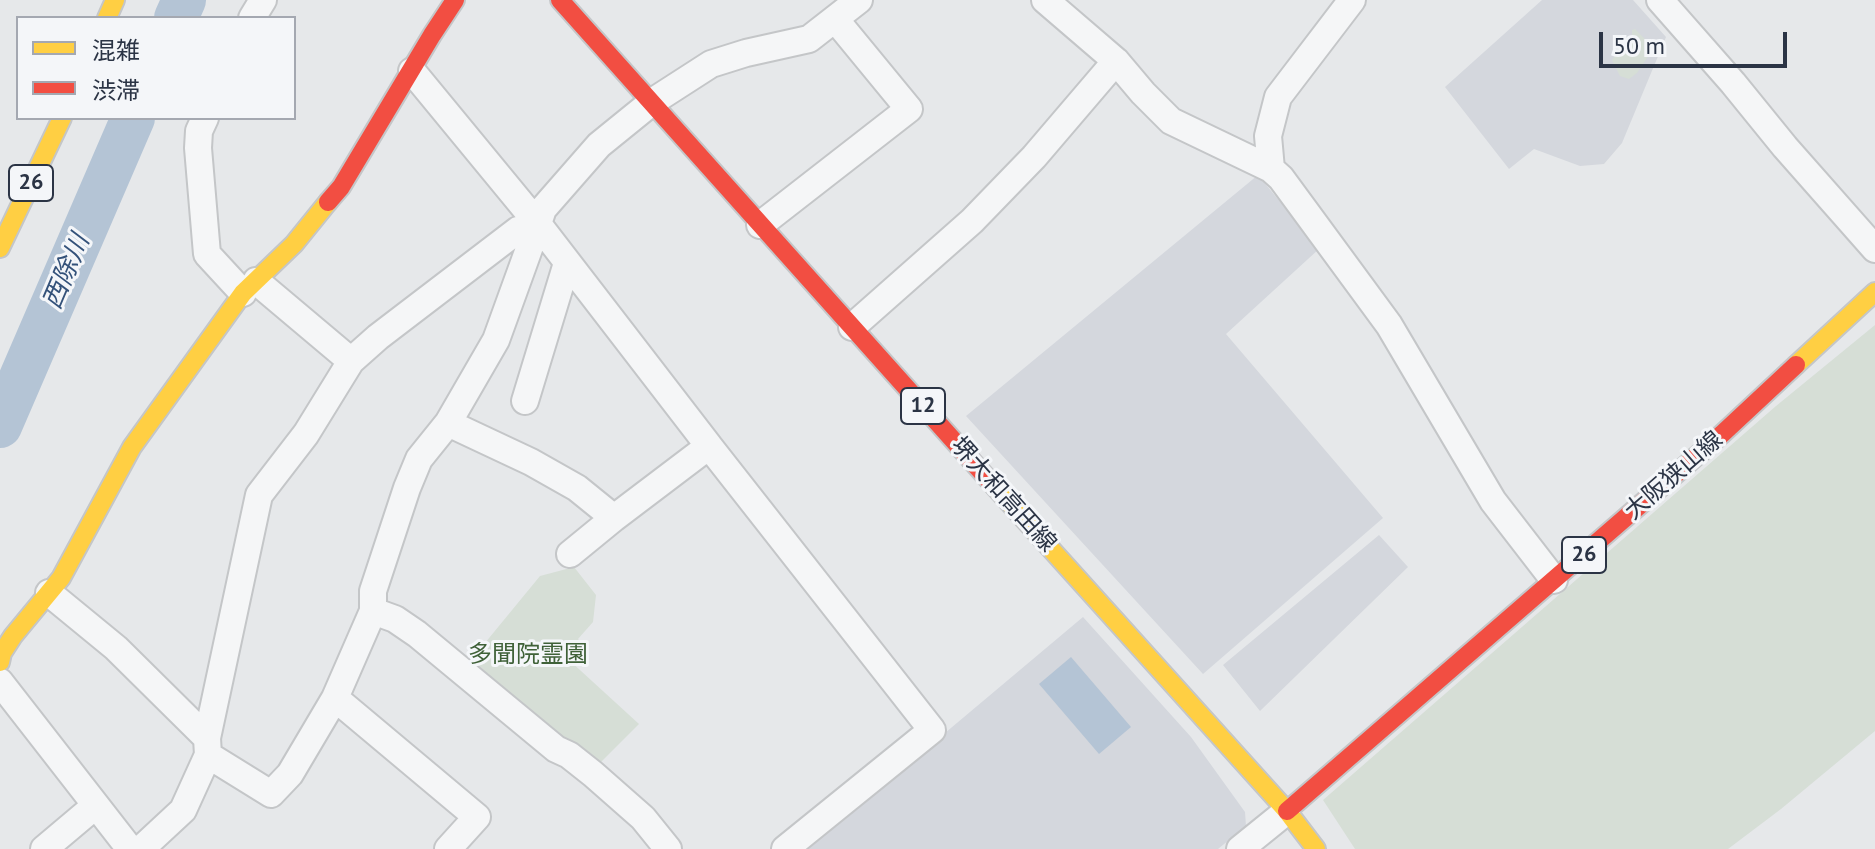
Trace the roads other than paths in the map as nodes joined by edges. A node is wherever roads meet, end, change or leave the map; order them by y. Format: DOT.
graph roads {
  1 [pos="455,0"];
  2 [pos="560,0"];
  3 [pos="859,0"];
  4 [pos="1045,0"];
  5 [pos="1352,0"];
  6 [pos="1660,0"];
  7 [pos="835,19"];
  8 [pos="1116,61"];
  9 [pos="412,71"];
  10 [pos="652,102"];
  11 [pos="61,120"];
  12 [pos="204,120"];
  13 [pos="1271,169"];
  14 [pos="538,224"];
  15 [pos="760,225"];
  16 [pos="0,248"];
  17 [pos="1875,249"];
  18 [pos="567,263"];
  19 [pos="250,287"];
  20 [pos="1875,292"];
  21 [pos="852,327"];
  22 [pos="351,361"];
  23 [pos="525,401"];
  24 [pos="448,423"];
  25 [pos="709,446"];
  26 [pos="614,518"];
  27 [pos="570,554"];
  28 [pos="1554,580"];
  29 [pos="49,593"];
  30 [pos="373,611"];
  31 [pos="0,662"];
  32 [pos="0,682"];
  33 [pos="335,698"];
  34 [pos="208,747"];
  35 [pos="95,806"];
  36 [pos="1287,811"];
  37 [pos="44,849"];
  38 [pos="130,849"];
  39 [pos="141,849"];
  40 [pos="448,849"];
  41 [pos="668,849"];
  42 [pos="785,849"];
  43 [pos="1240,849"];
  44 [pos="1316,849"];
  1 -- 9 [label="main road"];
  2 -- 10 [label="main road, 堺大和高田線 / 12"];
  3 -- 7 [label="street"];
  4 -- 8 [label="street"];
  5 -- 13 [label="street"];
  6 -- 17 [label="street"];
  7 -- 10 [label="street"];
  7 -- 15 [label="street"];
  8 -- 13 [label="street"];
  8 -- 21 [label="street"];
  9 -- 14 [label="street"];
  9 -- 19 [label="main road"];
  10 -- 14 [label="street"];
  10 -- 15 [label="main road, 堺大和高田線 / 12"];
  11 -- 16 [label="main road, 26"];
  12 -- 19 [label="street"];
  13 -- 28 [label="street"];
  14 -- 18 [label="street"];
  14 -- 22 [label="street"];
  14 -- 24 [label="street"];
  15 -- 21 [label="main road, 堺大和高田線 / 12"];
  18 -- 23 [label="street"];
  18 -- 25 [label="street"];
  19 -- 22 [label="street"];
  19 -- 29 [label="main road"];
  20 -- 28 [label="main road, 大阪狭山線 / 26"];
  21 -- 36 [label="main road, 堺大和高田線 / 12"];
  22 -- 34 [label="street"];
  24 -- 26 [label="street"];
  24 -- 30 [label="street"];
  25 -- 26 [label="street"];
  25 -- 42 [label="street"];
  26 -- 27 [label="street"];
  28 -- 36 [label="main road, 大阪狭山線 / 26"];
  29 -- 31 [label="main road"];
  29 -- 34 [label="street"];
  30 -- 33 [label="street"];
  30 -- 41 [label="street"];
  32 -- 35 [label="street"];
  33 -- 34 [label="street"];
  33 -- 40 [label="street"];
  34 -- 39 [label="street"];
  35 -- 37 [label="street"];
  35 -- 38 [label="street"];
  36 -- 43 [label="street"];
  36 -- 44 [label="main road, 堺大和高田線 / 12"];
}
